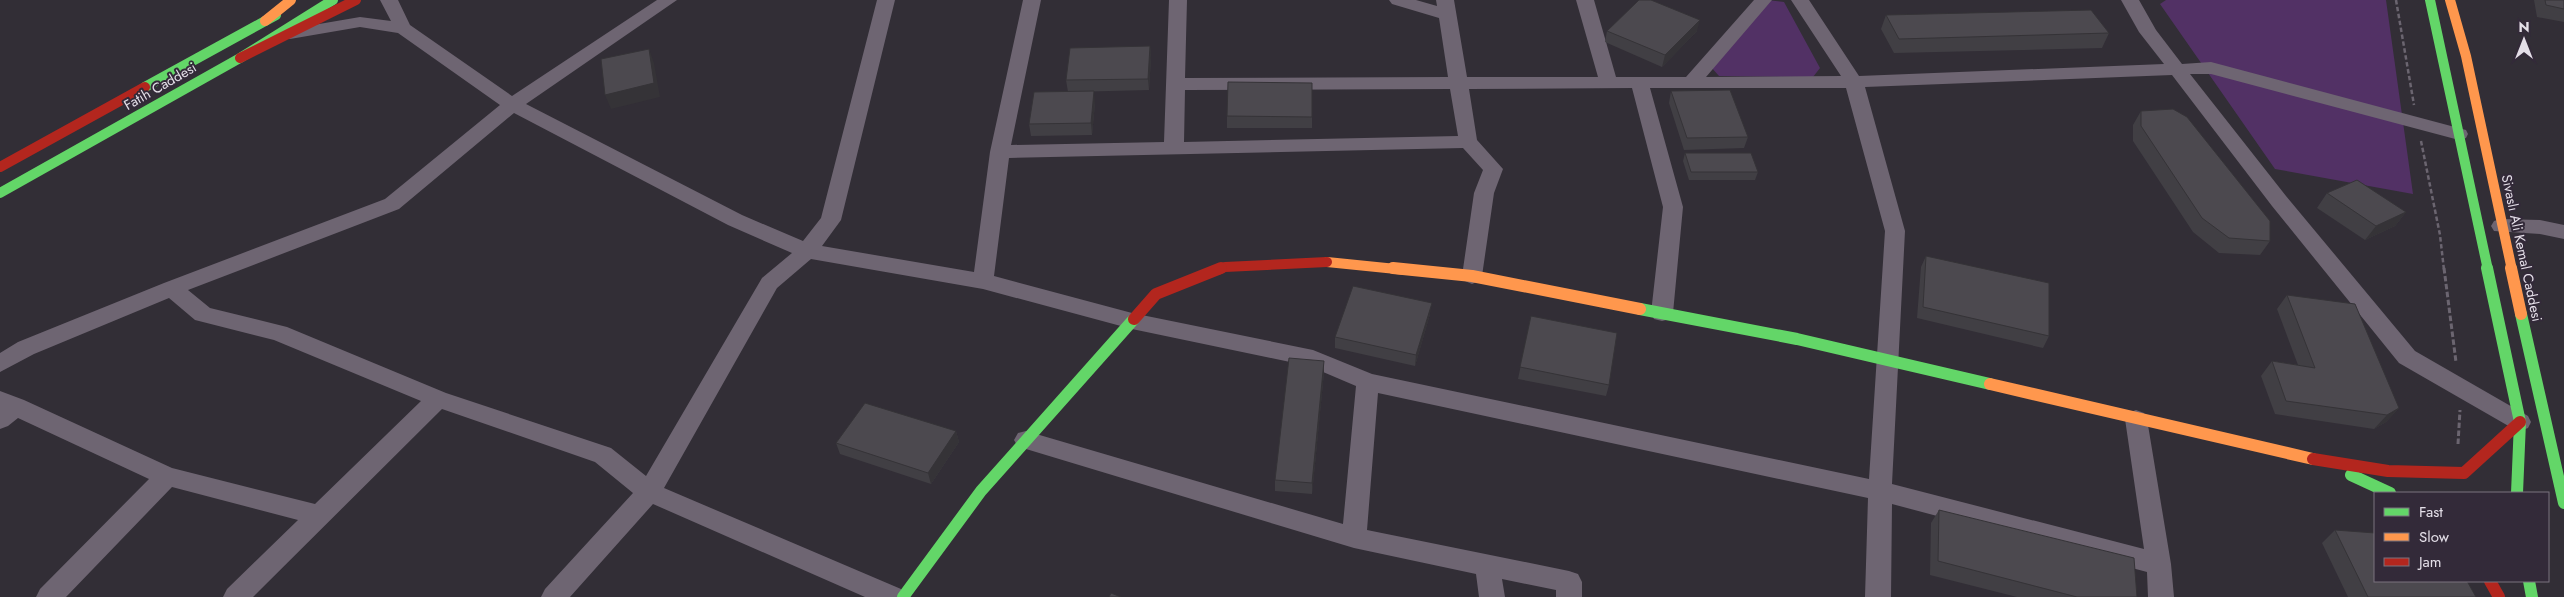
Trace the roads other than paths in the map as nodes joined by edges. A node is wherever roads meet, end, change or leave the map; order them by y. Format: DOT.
graph roads {
  1 [pos="290,0"];
  2 [pos="304,0"];
  3 [pos="332,0"];
  4 [pos="356,0"];
  5 [pos="389,0"];
  6 [pos="668,0"];
  7 [pos="886,0"];
  8 [pos="1032,0"];
  9 [pos="1178,0"];
  10 [pos="1398,0"];
  11 [pos="1585,0"];
  12 [pos="1763,0"];
  13 [pos="1800,0"];
  14 [pos="2130,0"];
  15 [pos="2430,0"];
  16 [pos="2450,0"];
  17 [pos="1446,7"];
  18 [pos="265,21"];
  19 [pos="404,28"];
  20 [pos="290,34"];
  21 [pos="240,58"];
  22 [pos="2178,70"];
  23 [pos="1692,81"];
  24 [pos="1608,82"];
  25 [pos="1639,82"];
  26 [pos="1854,82"];
  27 [pos="1459,83"];
  28 [pos="1176,84"];
  29 [pos="512,105"];
  30 [pos="2459,134"];
  31 [pos="1468,142"];
  32 [pos="1172,149"];
  33 [pos="1000,152"];
  34 [pos="0,167"];
  35 [pos="0,193"];
  36 [pos="2501,226"];
  37 [pos="2564,232"];
  38 [pos="807,251"];
  39 [pos="1472,276"];
  40 [pos="983,281"];
  41 [pos="171,288"];
  42 [pos="1662,313"];
  43 [pos="1132,321"];
  44 [pos="1888,361"];
  45 [pos="0,364"];
  46 [pos="1368,382"];
  47 [pos="438,399"];
  48 [pos="5,409"];
  49 [pos="2136,418"];
  50 [pos="2520,422"];
  51 [pos="1026,440"];
  52 [pos="2558,454"];
  53 [pos="2313,459"];
  54 [pos="167,476"];
  55 [pos="1880,491"];
  56 [pos="649,492"];
  57 [pos="2388,492"];
  58 [pos="2517,492"];
  59 [pos="2564,503"];
  60 [pos="321,516"];
  61 [pos="1354,538"];
  62 [pos="2159,564"];
  63 [pos="1488,566"];
  64 [pos="2491,582"];
  65 [pos="2529,582"];
  66 [pos="49,597"];
  67 [pos="236,597"];
  68 [pos="554,597"];
  69 [pos="892,597"];
  70 [pos="903,597"];
  71 [pos="1492,597"];
  72 [pos="1569,597"];
  73 [pos="1878,597"];
  74 [pos="2161,597"];
  75 [pos="2499,597"];
  76 [pos="2532,597"];
  1 -- 18 [label="main road"];
  2 -- 18 [label="main road, Fatih Caddesi"];
  3 -- 21 [label="main road, Fatih Caddesi"];
  4 -- 20 [label="main road"];
  5 -- 19 [label="street"];
  6 -- 29 [label="street"];
  7 -- 38 [label="street"];
  8 -- 33 [label="street"];
  9 -- 28 [label="street"];
  10 -- 17 [label="street"];
  11 -- 24 [label="street"];
  12 -- 23 [label="street"];
  13 -- 26 [label="street"];
  14 -- 22 [label="street"];
  15 -- 30 [label="main road"];
  16 -- 36 [label="main road, Sivaslı Ali Kemal Caddesi"];
  17 -- 27 [label="street"];
  18 -- 34 [label="main road, Fatih Caddesi"];
  19 -- 20 [label="street"];
  19 -- 29 [label="street"];
  20 -- 21 [label="main road"];
  21 -- 35 [label="main road, Fatih Caddesi"];
  22 -- 26 [label="street"];
  22 -- 30 [label="street"];
  22 -- 50 [label="street"];
  23 -- 25 [label="street"];
  23 -- 26 [label="street"];
  24 -- 25 [label="street"];
  24 -- 27 [label="street"];
  25 -- 42 [label="street"];
  26 -- 44 [label="street"];
  27 -- 28 [label="street"];
  27 -- 31 [label="street"];
  28 -- 32 [label="street"];
  29 -- 38 [label="street"];
  29 -- 41 [label="street"];
  30 -- 50 [label="main road"];
  31 -- 32 [label="street"];
  31 -- 39 [label="street"];
  32 -- 33 [label="street"];
  33 -- 40 [label="street"];
  36 -- 37 [label="street"];
  36 -- 52 [label="main road, Sivaslı Ali Kemal Caddesi"];
  38 -- 40 [label="street"];
  38 -- 56 [label="street"];
  39 -- 42 [label="main road"];
  39 -- 43 [label="main road"];
  40 -- 43 [label="street"];
  41 -- 45 [label="street"];
  41 -- 47 [label="street"];
  42 -- 44 [label="main road"];
  43 -- 46 [label="street"];
  43 -- 51 [label="main road"];
  44 -- 49 [label="main road"];
  44 -- 55 [label="street"];
  46 -- 55 [label="street"];
  46 -- 61 [label="street"];
  47 -- 56 [label="street"];
  47 -- 60 [label="street"];
  48 -- 54 [label="street"];
  49 -- 53 [label="main road"];
  49 -- 62 [label="street"];
  50 -- 53 [label="main road"];
  50 -- 58 [label="main road"];
  51 -- 61 [label="street"];
  51 -- 70 [label="main road"];
  52 -- 59 [label="main road, Sivaslı Ali Kemal Caddesi"];
  53 -- 57 [label="main road"];
  54 -- 60 [label="street"];
  54 -- 66 [label="street"];
  55 -- 62 [label="street"];
  55 -- 73 [label="street"];
  56 -- 68 [label="street"];
  56 -- 69 [label="street"];
  60 -- 67 [label="street"];
  61 -- 63 [label="street"];
  62 -- 74 [label="street"];
  63 -- 71 [label="street"];
  63 -- 72 [label="street"];
  64 -- 75 [label="main road"];
  65 -- 76 [label="main road"];
}
